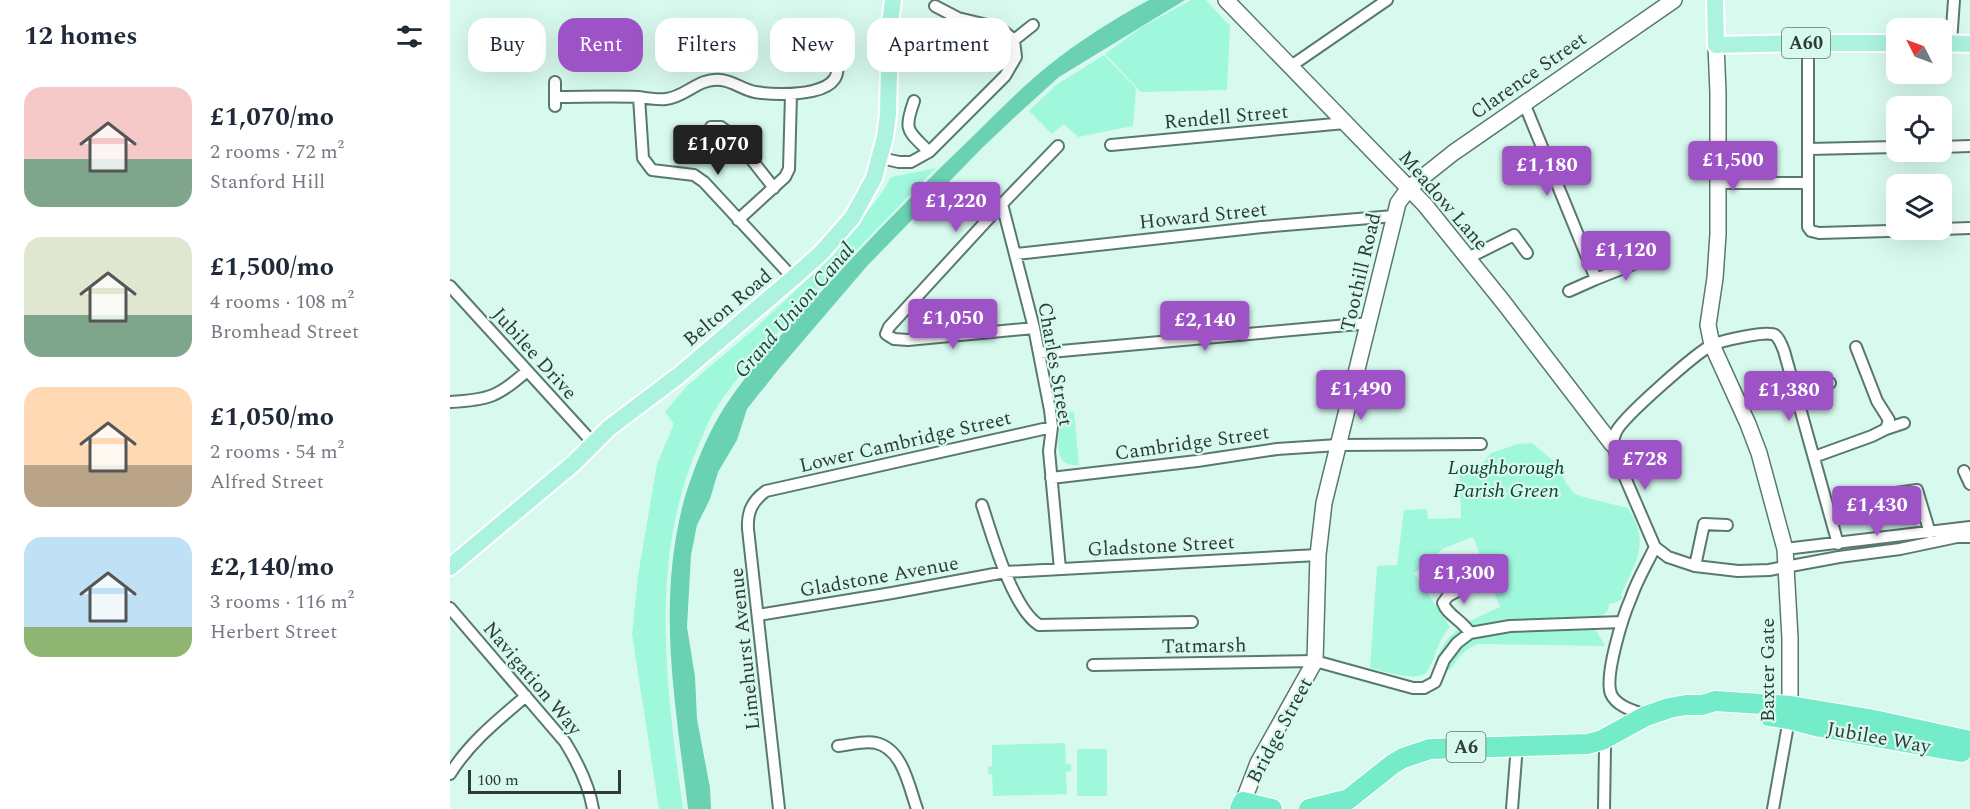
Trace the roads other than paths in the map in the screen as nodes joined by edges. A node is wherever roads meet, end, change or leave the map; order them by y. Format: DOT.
graph roads {
  1 [pos="893,0"];
  2 [pos="1226,0"];
  3 [pos="1387,0"];
  4 [pos="1674,0"];
  5 [pos="1715,0"];
  6 [pos="1954,0"];
  7 [pos="935,6"];
  8 [pos="1951,18"];
  9 [pos="1033,25"];
  10 [pos="1014,40"];
  11 [pos="1808,43"];
  12 [pos="1886,44"];
  13 [pos="1952,44"];
  14 [pos="1970,44"];
  15 [pos="1716,45"];
  16 [pos="1291,66"];
  17 [pos="837,72"];
  18 [pos="555,82"];
  19 [pos="791,94"];
  20 [pos="639,97"];
  21 [pos="914,101"];
  22 [pos="1524,103"];
  23 [pos="1345,123"];
  24 [pos="711,127"];
  25 [pos="1111,145"];
  26 [pos="1970,146"];
  27 [pos="1058,147"];
  28 [pos="1886,147"];
  29 [pos="1952,147"];
  30 [pos="1809,149"];
  31 [pos="929,152"];
  32 [pos="880,158"];
  33 [pos="1716,183"];
  34 [pos="1808,183"];
  35 [pos="774,188"];
  36 [pos="1409,188"];
  37 [pos="1002,204"];
  38 [pos="1394,216"];
  39 [pos="738,220"];
  40 [pos="1970,228"];
  41 [pos="1952,229"];
  42 [pos="1886,231"];
  43 [pos="1527,253"];
  44 [pos="1016,254"];
  45 [pos="1468,258"];
  46 [pos="1646,259"];
  47 [pos="793,278"];
  48 [pos="1596,279"];
  49 [pos="450,286"];
  50 [pos="1569,291"];
  51 [pos="1370,323"];
  52 [pos="1034,328"];
  53 [pos="1712,345"];
  54 [pos="1856,347"];
  55 [pos="1039,353"];
  56 [pos="527,371"];
  57 [pos="1830,383"];
  58 [pos="1795,394"];
  59 [pos="450,402"];
  60 [pos="1904,423"];
  61 [pos="1052,427"];
  62 [pos="1887,429"];
  63 [pos="594,444"];
  64 [pos="1481,444"];
  65 [pos="1612,444"];
  66 [pos="1338,445"];
  67 [pos="1814,457"];
  68 [pos="1964,471"];
  69 [pos="1051,478"];
  70 [pos="1970,484"];
  71 [pos="766,491"];
  72 [pos="1889,494"];
  73 [pos="982,505"];
  74 [pos="1727,525"];
  75 [pos="1970,527"];
  76 [pos="1930,533"];
  77 [pos="1970,537"];
  78 [pos="1838,544"];
  79 [pos="1655,547"];
  80 [pos="1785,549"];
  81 [pos="1318,555"];
  82 [pos="1695,566"];
  83 [pos="1786,566"];
  84 [pos="450,567"];
  85 [pos="1060,569"];
  86 [pos="1005,572"];
  87 [pos="1478,580"];
  88 [pos="450,608"];
  89 [pos="758,615"];
  90 [pos="1192,622"];
  91 [pos="1622,622"];
  92 [pos="1470,633"];
  93 [pos="1316,656"];
  94 [pos="1093,665"];
  95 [pos="526,696"];
  96 [pos="1790,712"];
  97 [pos="1646,716"];
  98 [pos="1602,740"];
  99 [pos="1970,741"];
  100 [pos="1517,745"];
  101 [pos="838,746"];
  102 [pos="1970,753"];
  103 [pos="450,774"];
  104 [pos="1341,805"];
  105 [pos="1241,806"];
  106 [pos="593,809"];
  107 [pos="779,809"];
  108 [pos="917,809"];
  109 [pos="1272,809"];
  110 [pos="1309,809"];
  111 [pos="1512,809"];
  112 [pos="1604,809"];
  113 [pos="1773,809"];
  1 -- 32 [label="main road, Belton Road"];
  2 -- 16 [label="street, Meadow Lane"];
  3 -- 16 [label="street"];
  4 -- 22 [label="street, Clarence Street"];
  5 -- 15 [label="main road"];
  6 -- 8 [label="street"];
  7 -- 10 [label="street"];
  9 -- 10 [label="street"];
  10 -- 31 [label="street"];
  11 -- 12 [label="main road, A60"];
  11 -- 15 [label="main road, A60"];
  11 -- 30 [label="street"];
  13 -- 14 [label="main road"];
  15 -- 33 [label="street, Baxter Gate"];
  16 -- 23 [label="street, Meadow Lane"];
  17 -- 19 [label="street"];
  18 -- 20 [label="street"];
  19 -- 20 [label="street"];
  19 -- 35 [label="street"];
  20 -- 39 [label="street"];
  21 -- 31 [label="street"];
  22 -- 36 [label="street, Clarence Street"];
  22 -- 48 [label="street"];
  23 -- 25 [label="street, Rendell Street"];
  23 -- 36 [label="street, Meadow Lane"];
  24 -- 35 [label="street"];
  26 -- 29 [label="street"];
  27 -- 37 [label="street"];
  28 -- 30 [label="street"];
  30 -- 34 [label="street"];
  31 -- 32 [label="street"];
  32 -- 47 [label="main road, Belton Road"];
  33 -- 34 [label="street"];
  33 -- 53 [label="street, Baxter Gate"];
  34 -- 42 [label="street"];
  35 -- 39 [label="street"];
  36 -- 38 [label="street, Toothill Road"];
  36 -- 45 [label="street, Meadow Lane"];
  37 -- 44 [label="street, Charles Street"];
  37 -- 52 [label="street"];
  38 -- 44 [label="street, Howard Street"];
  38 -- 51 [label="street, Toothill Road"];
  39 -- 47 [label="street"];
  40 -- 41 [label="street"];
  43 -- 45 [label="street"];
  44 -- 52 [label="street, Charles Street"];
  45 -- 65 [label="street, Meadow Lane"];
  46 -- 48 [label="street"];
  47 -- 63 [label="main road, Belton Road"];
  48 -- 50 [label="street"];
  49 -- 56 [label="street, Jubilee Drive"];
  51 -- 55 [label="street"];
  51 -- 66 [label="street, Toothill Road"];
  52 -- 55 [label="street, Charles Street"];
  53 -- 58 [label="street"];
  53 -- 65 [label="street"];
  53 -- 80 [label="street, Baxter Gate"];
  54 -- 62 [label="street"];
  55 -- 61 [label="street, Charles Street"];
  56 -- 59 [label="street"];
  56 -- 63 [label="street, Jubilee Drive"];
  57 -- 58 [label="street"];
  58 -- 67 [label="street"];
  60 -- 62 [label="street"];
  61 -- 69 [label="street, Charles Street"];
  61 -- 71 [label="street, Lower Cambridge Street"];
  62 -- 67 [label="street"];
  63 -- 84 [label="main road, Belton Road"];
  64 -- 66 [label="street, Cambridge Street"];
  65 -- 79 [label="street"];
  66 -- 69 [label="street, Cambridge Street"];
  66 -- 81 [label="street, Toothill Road"];
  67 -- 78 [label="street"];
  68 -- 70 [label="street"];
  69 -- 85 [label="street, Charles Street"];
  71 -- 89 [label="street, Limehurst Avenue"];
  72 -- 76 [label="street"];
  73 -- 86 [label="street, Tatmarsh"];
  74 -- 82 [label="street"];
  75 -- 76 [label="street"];
  76 -- 78 [label="street"];
  77 -- 83 [label="street"];
  78 -- 80 [label="street"];
  79 -- 82 [label="street"];
  79 -- 91 [label="street"];
  80 -- 83 [label="street, Baxter Gate"];
  81 -- 85 [label="street, Gladstone Street"];
  81 -- 93 [label="street, Toothill Road"];
  82 -- 83 [label="street"];
  83 -- 96 [label="street, Baxter Gate"];
  85 -- 86 [label="street, Gladstone Street"];
  86 -- 89 [label="street, Gladstone Avenue"];
  86 -- 90 [label="street, Tatmarsh"];
  87 -- 92 [label="street"];
  88 -- 95 [label="street, Navigation Way"];
  89 -- 107 [label="street, Limehurst Avenue"];
  91 -- 92 [label="street"];
  91 -- 97 [label="street"];
  92 -- 93 [label="street, Tatmarsh"];
  93 -- 94 [label="street, Tatmarsh"];
  93 -- 105 [label="street, Bridge Street"];
  95 -- 103 [label="street"];
  95 -- 106 [label="street, Navigation Way"];
  96 -- 97 [label="highway, A6"];
  96 -- 99 [label="highway, Jubilee Way / A6"];
  96 -- 102 [label="highway, Jubilee Way / A6"];
  96 -- 113 [label="street, Baxter Gate"];
  97 -- 98 [label="highway, A6"];
  98 -- 100 [label="highway, A6"];
  98 -- 112 [label="street"];
  100 -- 104 [label="highway, A6"];
  100 -- 111 [label="street"];
  101 -- 108 [label="street"];
  104 -- 110 [label="highway, A6"];
  105 -- 109 [label="highway"];
}
